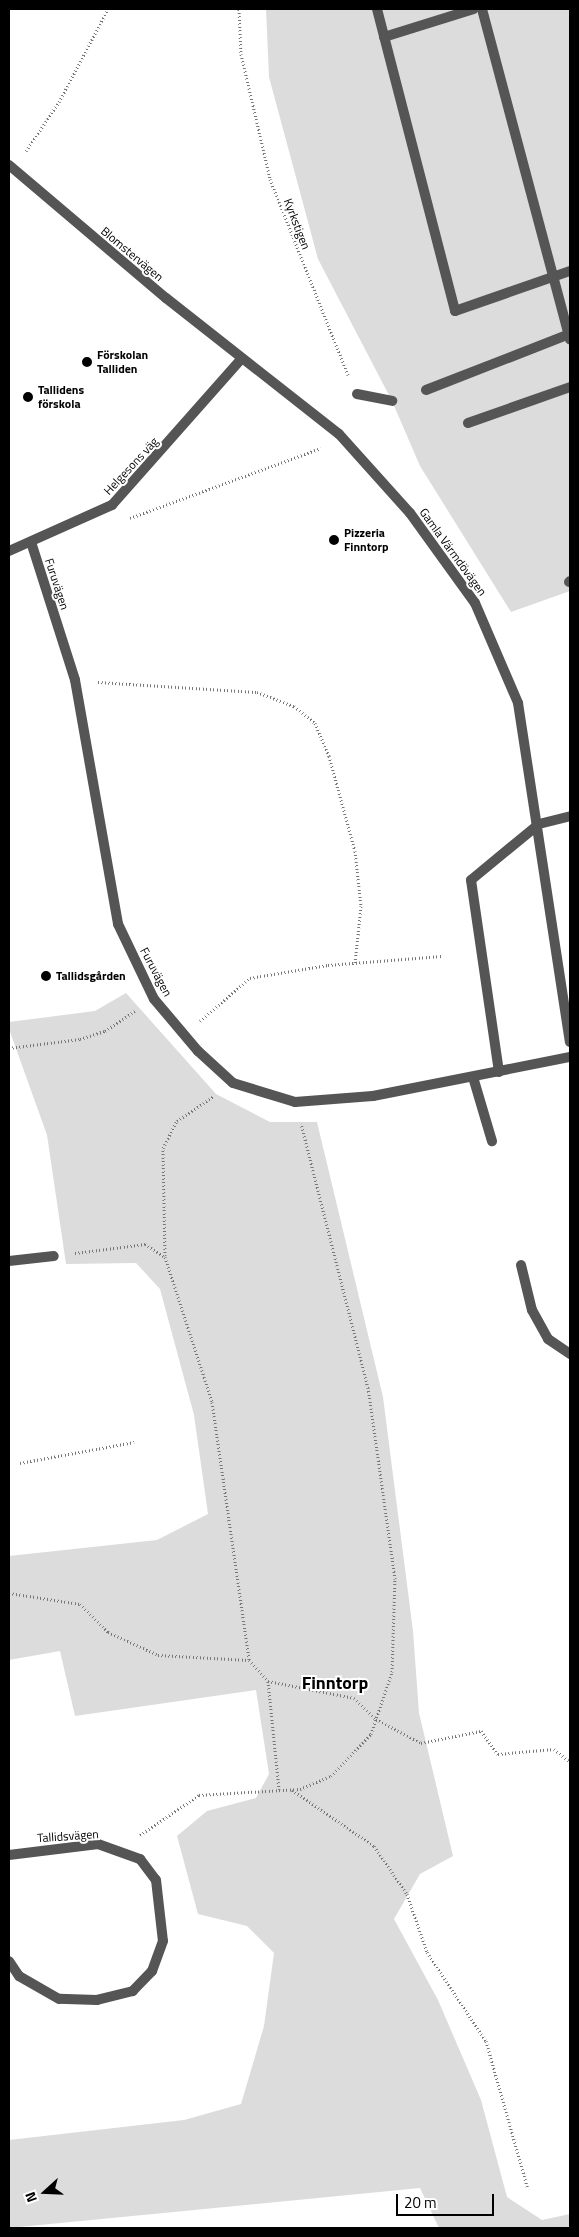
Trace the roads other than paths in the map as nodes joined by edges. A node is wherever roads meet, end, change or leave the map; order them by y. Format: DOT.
graph roads {
  1 [pos="377,9"];
  2 [pos="474,9"];
  3 [pos="482,9"];
  4 [pos="384,37"];
  5 [pos="11,167"];
  6 [pos="570,271"];
  7 [pos="553,277"];
  8 [pos="570,336"];
  9 [pos="241,359"];
  10 [pos="570,387"];
  11 [pos="426,390"];
  12 [pos="356,394"];
  13 [pos="392,401"];
  14 [pos="468,423"];
  15 [pos="31,542"];
  16 [pos="9,551"];
  17 [pos="570,816"];
  18 [pos="538,824"];
  19 [pos="570,1042"];
  20 [pos="570,1057"];
  21 [pos="499,1072"];
  22 [pos="473,1077"];
  23 [pos="492,1141"];
  24 [pos="54,1256"];
  25 [pos="9,1261"];
  26 [pos="521,1265"];
  27 [pos="570,1354"];
  28 [pos="9,1855"];
  29 [pos="9,1961"];
  1 -- 4 [label="street"];
  2 -- 4 [label="street"];
  3 -- 7 [label="street"];
  4 -- 7 [label="street"];
  5 -- 9 [label="street, Blomstervägen"];
  6 -- 7 [label="street"];
  7 -- 8 [label="street"];
  8 -- 11 [label="street"];
  9 -- 15 [label="street, Helgesons väg"];
  9 -- 18 [label="street, Gamla Värmdövägen"];
  10 -- 14 [label="street"];
  12 -- 13 [label="street"];
  15 -- 16 [label="street, Helgesons väg"];
  15 -- 22 [label="street, Furuvägen"];
  17 -- 18 [label="street"];
  18 -- 19 [label="street, Gamla Värmdövägen"];
  18 -- 21 [label="street"];
  20 -- 21 [label="street, Furuvägen"];
  21 -- 22 [label="street, Furuvägen"];
  22 -- 23 [label="street"];
  24 -- 25 [label="street"];
  26 -- 27 [label="street"];
  28 -- 29 [label="street, Tallidsvägen"];
}
